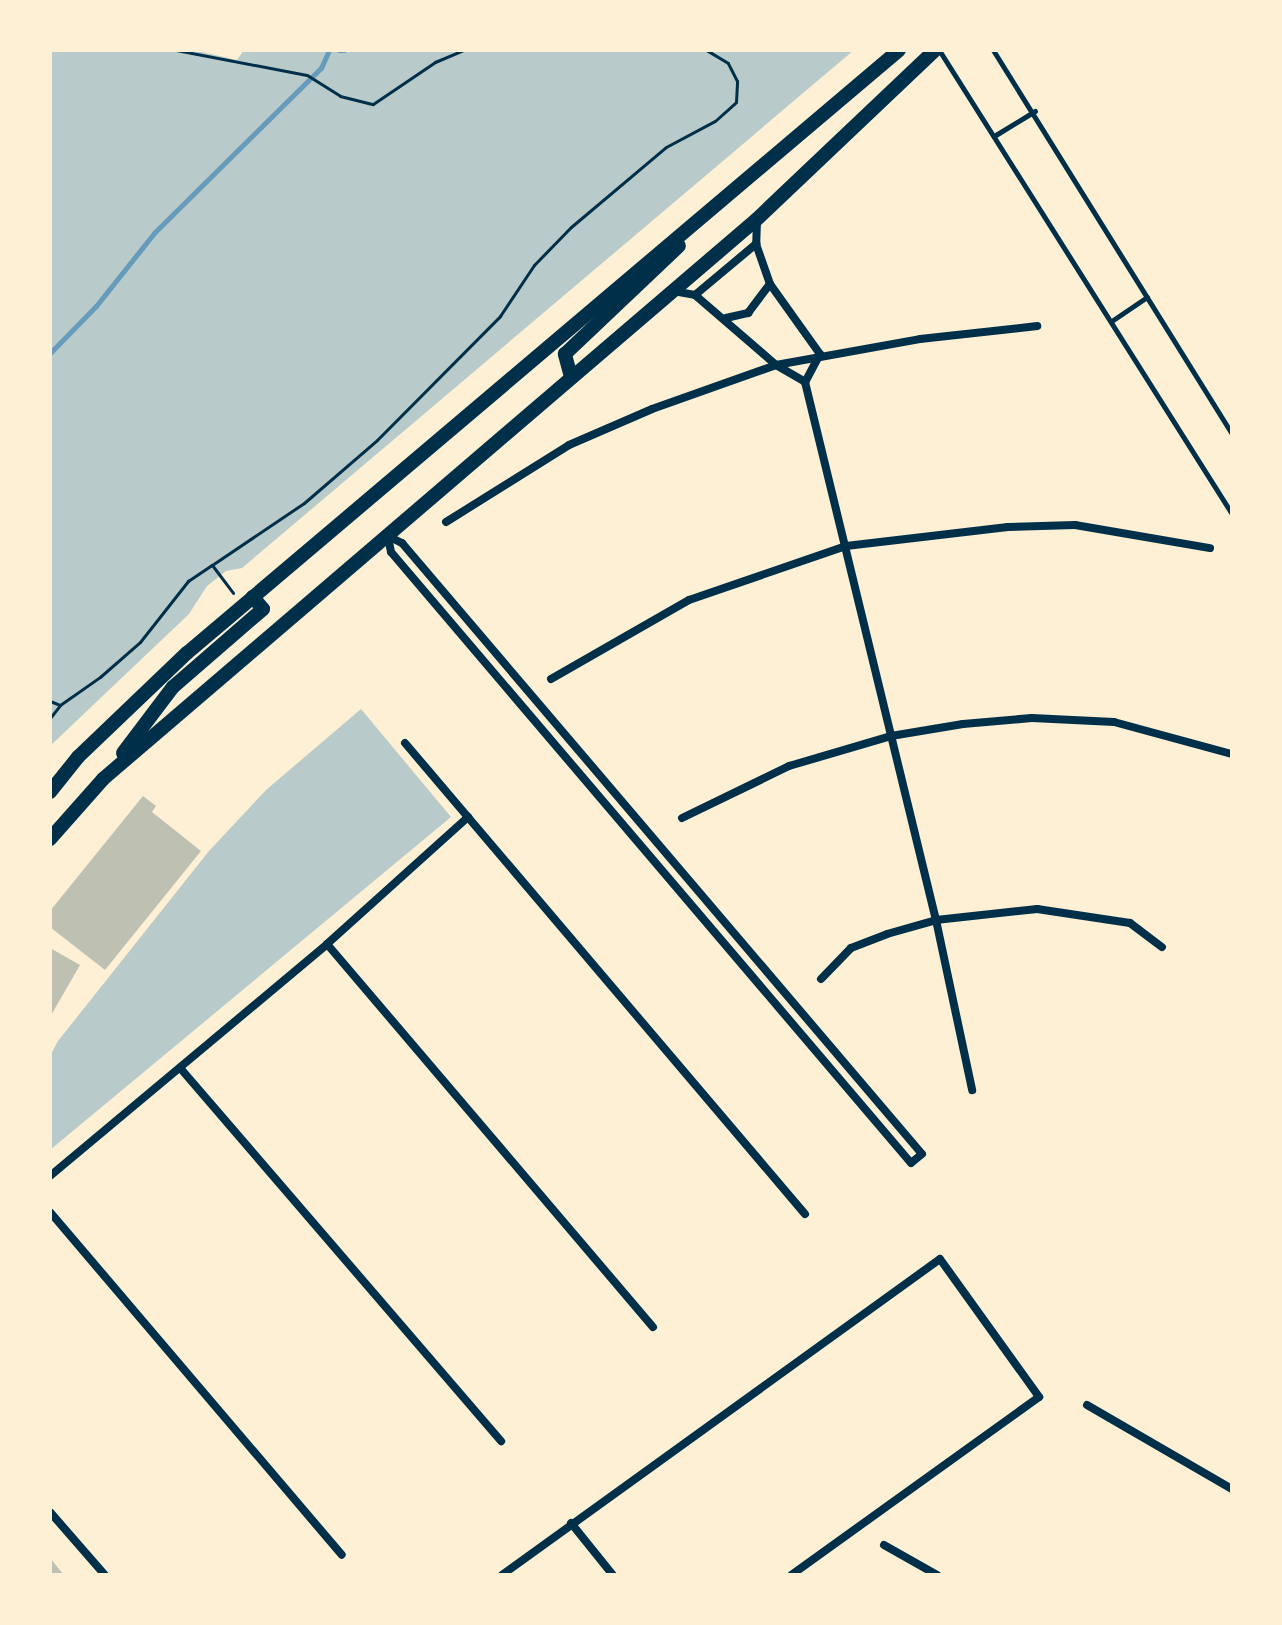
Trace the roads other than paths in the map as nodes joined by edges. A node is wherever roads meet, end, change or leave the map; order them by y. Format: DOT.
graph roads {
  1 [pos="899,50"];
  2 [pos="937,50"];
  3 [pos="993,50"];
  4 [pos="1035,111"];
  5 [pos="994,136"];
  6 [pos="744,180"];
  7 [pos="757,219"];
  8 [pos="756,244"];
  9 [pos="770,284"];
  10 [pos="673,291"];
  11 [pos="695,295"];
  12 [pos="1147,297"];
  13 [pos="726,318"];
  14 [pos="1113,320"];
  15 [pos="1037,326"];
  16 [pos="820,354"];
  17 [pos="776,365"];
  18 [pos="571,377"];
  19 [pos="805,382"];
  20 [pos="1232,434"];
  21 [pos="1232,514"];
  22 [pos="446,522"];
  23 [pos="388,536"];
  24 [pos="846,546"];
  25 [pos="1210,548"];
  26 [pos="249,600"];
  27 [pos="551,679"];
  28 [pos="891,736"];
  29 [pos="405,743"];
  30 [pos="1232,754"];
  31 [pos="103,779"];
  32 [pos="50,792"];
  33 [pos="468,817"];
  34 [pos="682,818"];
  35 [pos="50,839"];
  36 [pos="936,920"];
  37 [pos="327,944"];
  38 [pos="1162,947"];
  39 [pos="821,979"];
  40 [pos="181,1069"];
  41 [pos="972,1090"];
  42 [pos="50,1176"];
  43 [pos="50,1212"];
  44 [pos="805,1214"];
  45 [pos="653,1327"];
  46 [pos="1087,1405"];
  47 [pos="501,1441"];
  48 [pos="1232,1489"];
  49 [pos="50,1512"];
  50 [pos="571,1523"];
  51 [pos="884,1545"];
  52 [pos="342,1555"];
  53 [pos="105,1575"];
  54 [pos="502,1575"];
  55 [pos="613,1575"];
  56 [pos="791,1575"];
  57 [pos="937,1575"];
  1 -- 6 [label="main road"];
  2 -- 5 [label="lane"];
  2 -- 7 [label="main road"];
  3 -- 4 [label="lane"];
  4 -- 5 [label="lane"];
  4 -- 12 [label="lane"];
  5 -- 14 [label="lane"];
  6 -- 18 [label="main road"];
  6 -- 26 [label="main road"];
  7 -- 8 [label="street"];
  7 -- 10 [label="main road"];
  8 -- 9 [label="street"];
  8 -- 11 [label="street"];
  9 -- 13 [label="street"];
  9 -- 16 [label="street"];
  10 -- 11 [label="street"];
  10 -- 18 [label="main road"];
  11 -- 13 [label="street"];
  12 -- 14 [label="lane"];
  12 -- 20 [label="lane"];
  13 -- 17 [label="street"];
  14 -- 21 [label="lane"];
  15 -- 16 [label="street"];
  16 -- 17 [label="street"];
  16 -- 19 [label="street"];
  17 -- 19 [label="street"];
  17 -- 22 [label="street"];
  18 -- 23 [label="main road"];
  19 -- 24 [label="street"];
  23 -- 23 [label="street"];
  23 -- 31 [label="main road"];
  24 -- 25 [label="street"];
  24 -- 27 [label="street"];
  24 -- 28 [label="street"];
  26 -- 31 [label="main road"];
  26 -- 32 [label="main road"];
  28 -- 30 [label="street"];
  28 -- 34 [label="street"];
  28 -- 36 [label="street"];
  29 -- 33 [label="street"];
  31 -- 35 [label="main road"];
  33 -- 37 [label="street"];
  33 -- 44 [label="street"];
  36 -- 38 [label="street"];
  36 -- 39 [label="street"];
  36 -- 41 [label="street"];
  37 -- 40 [label="street"];
  37 -- 45 [label="street"];
  40 -- 42 [label="street"];
  40 -- 47 [label="street"];
  43 -- 52 [label="street"];
  46 -- 48 [label="street"];
  49 -- 53 [label="street"];
  50 -- 54 [label="street"];
  50 -- 55 [label="street"];
  50 -- 56 [label="street"];
  51 -- 57 [label="street"];
}
